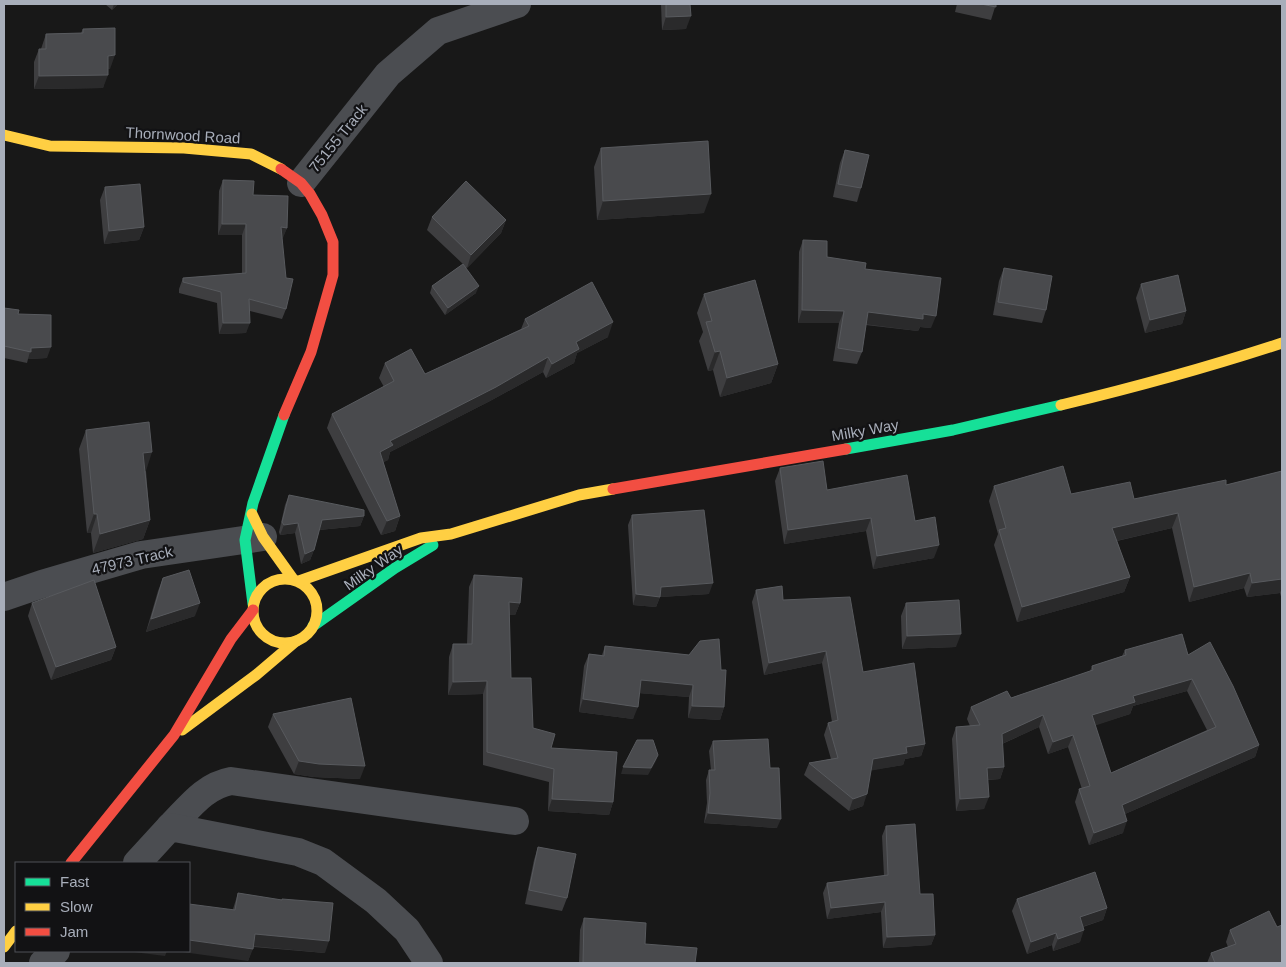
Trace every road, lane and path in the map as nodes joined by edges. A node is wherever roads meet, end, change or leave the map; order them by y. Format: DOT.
graph roads {
  1 [pos="518,4"];
  2 [pos="4,135"];
  3 [pos="301,183"];
  4 [pos="1282,343"];
  5 [pos="254,530"];
  6 [pos="451,534"];
  7 [pos="296,580"];
  8 [pos="4,597"];
  9 [pos="253,607"];
  10 [pos="313,626"];
  11 [pos="296,641"];
  12 [pos="174,735"];
  13 [pos="515,821"];
  14 [pos="170,827"];
  15 [pos="72,862"];
  16 [pos="138,862"];
  17 [pos="15,932"];
  18 [pos="4,947"];
  19 [pos="55,952"];
  20 [pos="43,963"];
  21 [pos="429,963"];
  1 -- 3 [label="street, 75155 Track"];
  2 -- 3 [label="street, Thornwood Road"];
  3 -- 5 [label="street, Thornwood Road"];
  4 -- 6 [label="street, Milky Way"];
  5 -- 7 [label="street"];
  5 -- 8 [label="street, 47973 Track"];
  5 -- 9 [label="street, Thornwood Road"];
  6 -- 7 [label="street, Milky Way"];
  6 -- 10 [label="street, Milky Way"];
  7 -- 9 [label="street"];
  7 -- 10 [label="street"];
  9 -- 11 [label="street"];
  9 -- 12 [label="street"];
  10 -- 11 [label="street"];
  11 -- 12 [label="street"];
  12 -- 15 [label="street"];
  13 -- 14 [label="street"];
  14 -- 16 [label="street"];
  14 -- 21 [label="street"];
  17 -- 18 [label="street"];
  19 -- 20 [label="street"];
}
